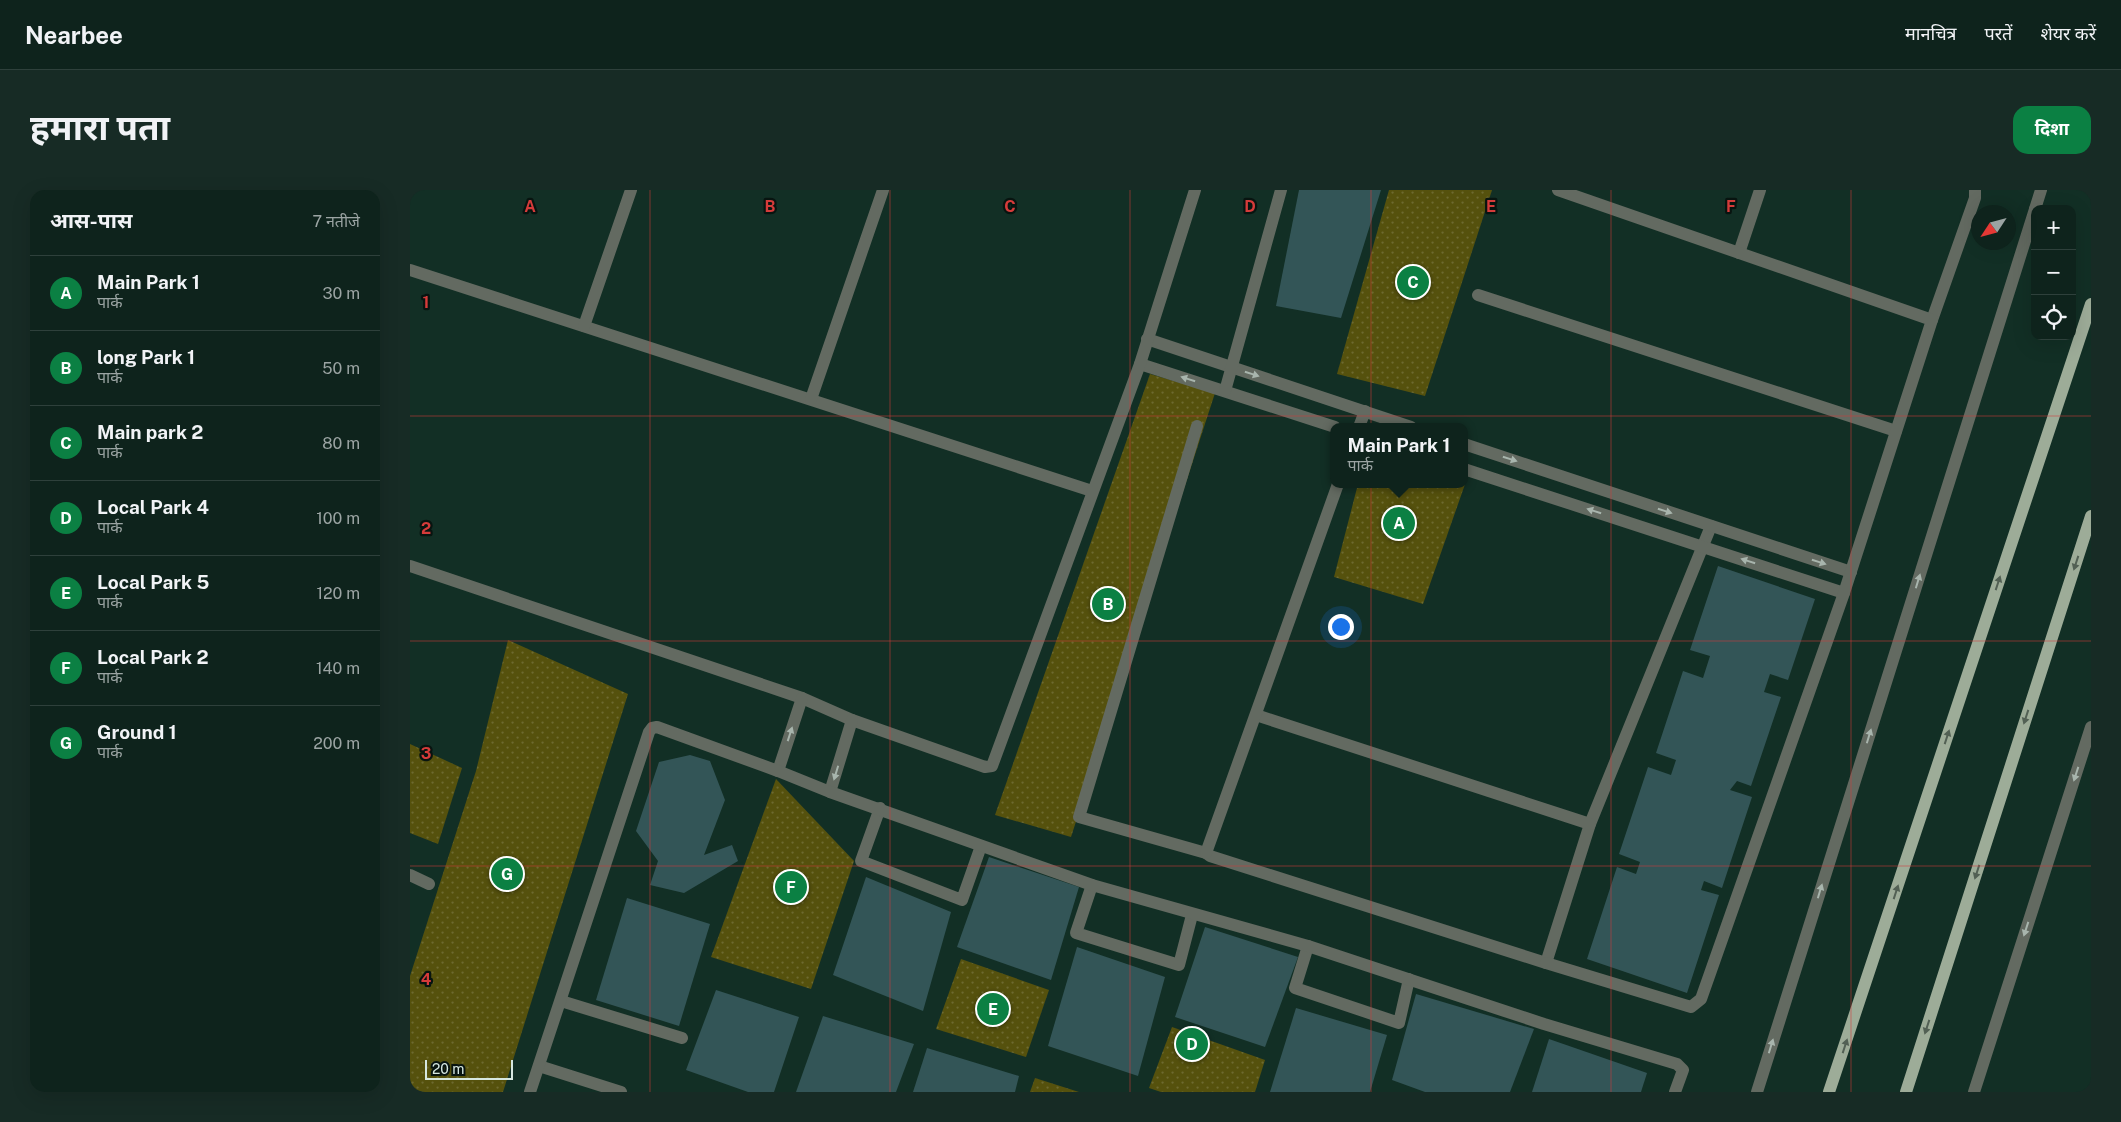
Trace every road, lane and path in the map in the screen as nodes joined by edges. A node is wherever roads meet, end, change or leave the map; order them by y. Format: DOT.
graph roads {
  1 [pos="631,190"];
  2 [pos="883,190"];
  3 [pos="1194,190"];
  4 [pos="1281,190"];
  5 [pos="1558,190"];
  6 [pos="1760,190"];
  7 [pos="1975,190"];
  8 [pos="2041,190"];
  9 [pos="2036,205"];
  10 [pos="2031,222"];
  11 [pos="1739,253"];
  12 [pos="410,270"];
  13 [pos="1478,295"];
  14 [pos="2091,304"];
  15 [pos="1932,320"];
  16 [pos="584,326"];
  17 [pos="1147,339"];
  18 [pos="1140,364"];
  19 [pos="1232,367"];
  20 [pos="1226,392"];
  21 [pos="811,400"];
  22 [pos="1365,411"];
  23 [pos="1360,423"];
  24 [pos="1400,423"];
  25 [pos="1330,425"];
  26 [pos="1197,426"];
  27 [pos="1896,431"];
  28 [pos="1468,445"];
  29 [pos="1468,470"];
  30 [pos="1337,488"];
  31 [pos="1092,491"];
  32 [pos="2091,516"];
  33 [pos="1711,526"];
  34 [pos="1703,546"];
  35 [pos="410,566"];
  36 [pos="1851,572"];
  37 [pos="1844,593"];
  38 [pos="802,698"];
  39 [pos="1256,715"];
  40 [pos="852,720"];
  41 [pos="2091,728"];
  42 [pos="778,771"];
  43 [pos="830,792"];
  44 [pos="880,808"];
  45 [pos="1590,824"];
  46 [pos="981,846"];
  47 [pos="1206,853"];
  48 [pos="410,875"];
  49 [pos="429,884"];
  50 [pos="1092,885"];
  51 [pos="1192,915"];
  52 [pos="1308,946"];
  53 [pos="1546,963"];
  54 [pos="1409,979"];
  55 [pos="560,1001"];
  56 [pos="682,1038"];
  57 [pos="539,1066"];
  58 [pos="530,1092"];
  59 [pos="620,1092"];
  60 [pos="1675,1092"];
  61 [pos="1757,1092"];
  62 [pos="1830,1092"];
  63 [pos="1906,1092"];
  64 [pos="1974,1092"];
  1 -- 16 [label="street"];
  2 -- 21 [label="street"];
  3 -- 17 [label="street"];
  4 -- 19 [label="street"];
  5 -- 11 [label="street"];
  6 -- 11 [label="street"];
  7 -- 15 [label="street"];
  8 -- 9 [label="street"];
  61 -- 10 [label="street, one-way"];
  11 -- 15 [label="street"];
  12 -- 16 [label="street"];
  13 -- 27 [label="street"];
  62 -- 14 [label="main road, one-way"];
  15 -- 27 [label="street"];
  16 -- 21 [label="street"];
  17 -- 18 [label="street"];
  17 -- 19 [label="street"];
  20 -- 18 [label="street, one-way"];
  18 -- 31 [label="street"];
  19 -- 20 [label="street"];
  19 -- 22 [label="street, one-way"];
  20 -- 25 [label="street"];
  21 -- 31 [label="street"];
  22 -- 23 [label="street"];
  22 -- 24 [label="street"];
  26 -- 47 [label="street"];
  27 -- 36 [label="street"];
  28 -- 33 [label="street, one-way"];
  34 -- 29 [label="street, one-way"];
  30 -- 39 [label="street"];
  31 -- 40 [label="street"];
  32 -- 63 [label="main road, one-way"];
  33 -- 34 [label="street"];
  33 -- 36 [label="street, one-way"];
  37 -- 34 [label="street, one-way"];
  34 -- 45 [label="street"];
  35 -- 38 [label="street"];
  36 -- 37 [label="street"];
  37 -- 53 [label="street"];
  38 -- 40 [label="street"];
  42 -- 38 [label="street, one-way"];
  39 -- 45 [label="street"];
  39 -- 47 [label="street"];
  40 -- 43 [label="street, one-way"];
  41 -- 64 [label="street, one-way"];
  42 -- 43 [label="street"];
  42 -- 55 [label="street"];
  43 -- 44 [label="street"];
  44 -- 46 [label="street"];
  44 -- 46 [label="street"];
  45 -- 53 [label="street"];
  46 -- 50 [label="street"];
  47 -- 53 [label="street"];
  48 -- 49 [label="street"];
  50 -- 51 [label="street"];
  50 -- 51 [label="street"];
  51 -- 52 [label="street"];
  52 -- 54 [label="street"];
  52 -- 54 [label="street"];
  54 -- 60 [label="street"];
  55 -- 56 [label="street"];
  55 -- 57 [label="street"];
  57 -- 58 [label="street"];
  57 -- 59 [label="street"];
}
